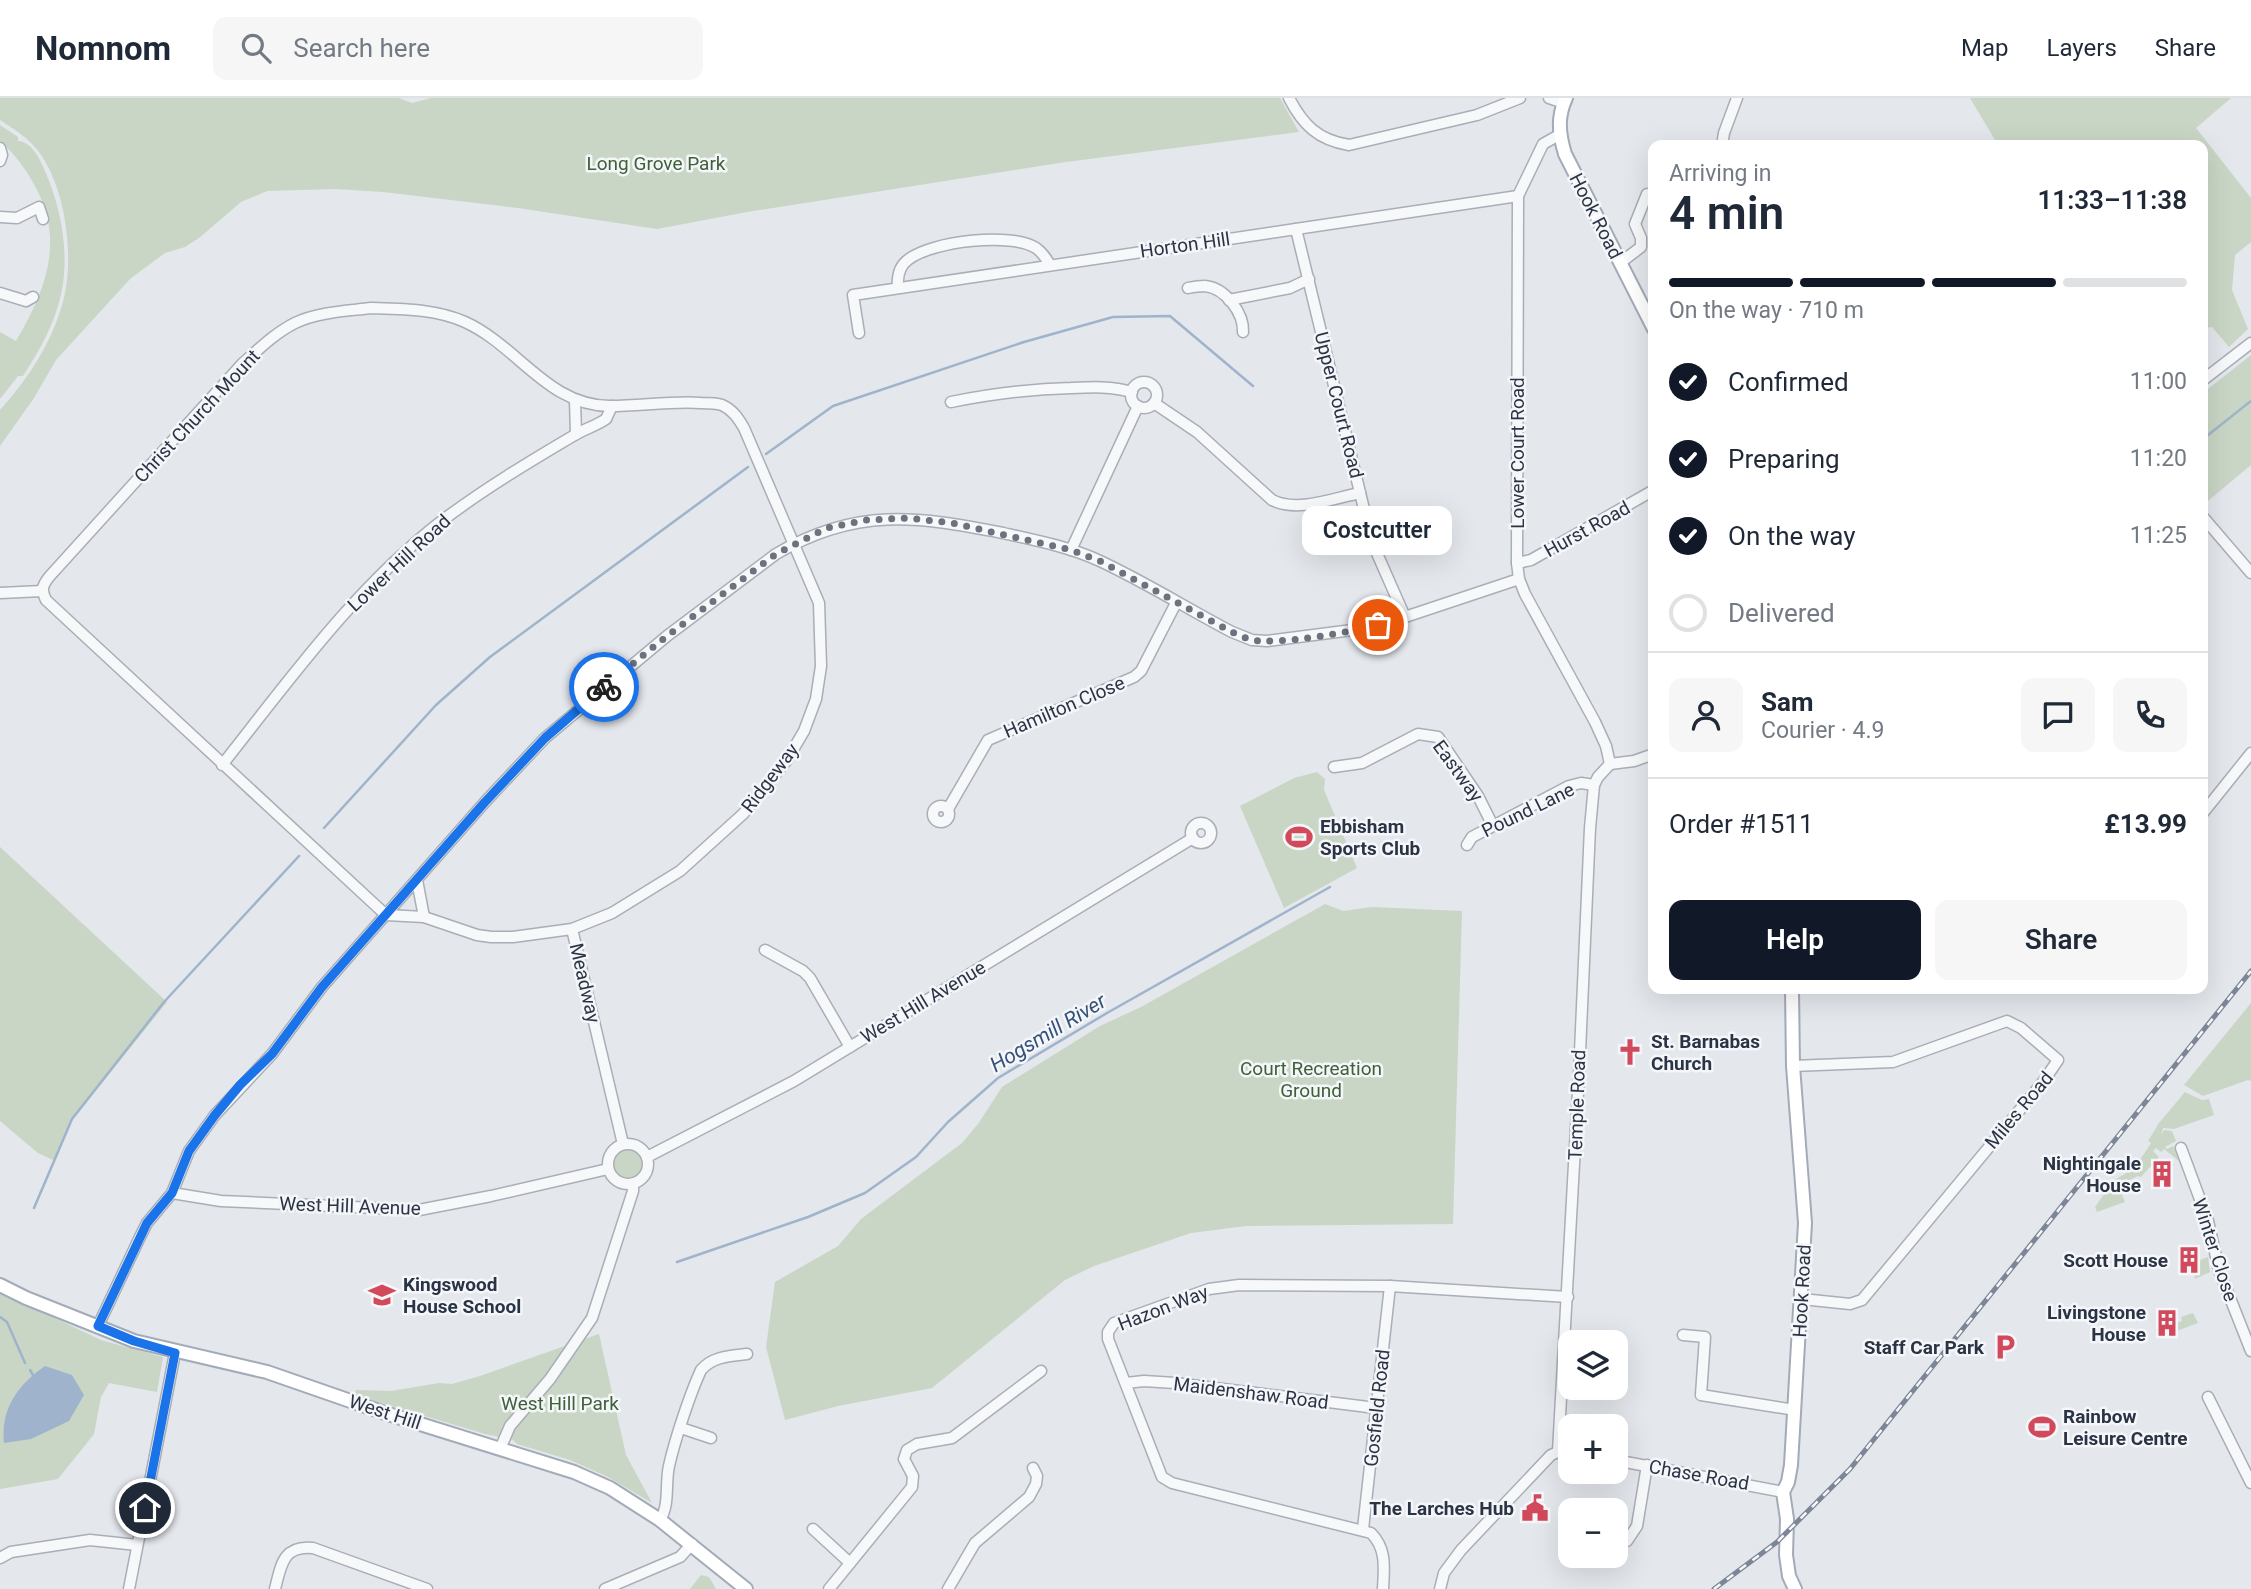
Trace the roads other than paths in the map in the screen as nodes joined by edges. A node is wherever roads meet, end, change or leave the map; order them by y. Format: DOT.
graph roads {
  1 [pos="1289,98"];
  2 [pos="1518,98"];
  3 [pos="1549,98"];
  4 [pos="1737,98"];
  5 [pos="1565,100"];
  6 [pos="1559,135"];
  7 [pos="1723,140"];
  8 [pos="0,148"];
  9 [pos="0,160"];
  10 [pos="1647,194"];
  11 [pos="1518,197"];
  12 [pos="0,217"];
  13 [pos="43,219"];
  14 [pos="1296,229"];
  15 [pos="1620,263"];
  16 [pos="1050,265"];
  17 [pos="1309,279"];
  18 [pos="898,287"];
  19 [pos="1188,288"];
  20 [pos="0,293"];
  21 [pos="33,297"];
  22 [pos="1229,300"];
  23 [pos="1648,317"];
  24 [pos="1243,332"];
  25 [pos="859,333"];
  26 [pos="2251,343"];
  27 [pos="2208,376"];
  28 [pos="1132,392"];
  29 [pos="575,400"];
  30 [pos="951,402"];
  31 [pos="1154,403"];
  32 [pos="612,406"];
  33 [pos="1138,407"];
  34 [pos="576,434"];
  35 [pos="1360,493"];
  36 [pos="1648,493"];
  37 [pos="2208,523"];
  38 [pos="792,544"];
  39 [pos="1071,550"];
  40 [pos="1517,563"];
  41 [pos="2251,573"];
  42 [pos="1519,579"];
  43 [pos="42,591"];
  44 [pos="0,593"];
  45 [pos="1176,603"];
  46 [pos="1405,617"];
  47 [pos="2251,753"];
  48 [pos="1648,756"];
  49 [pos="1610,764"];
  50 [pos="222,765"];
  51 [pos="1334,767"];
  52 [pos="1594,785"];
  53 [pos="2208,807"];
  54 [pos="948,809"];
  55 [pos="1493,826"];
  56 [pos="1193,838"];
  57 [pos="1467,845"];
  58 [pos="417,880"];
  59 [pos="386,915"];
  60 [pos="424,917"];
  61 [pos="572,929"];
  62 [pos="765,950"];
  63 [pos="1792,994"];
  64 [pos="850,1046"];
  65 [pos="1793,1066"];
  66 [pos="623,1144"];
  67 [pos="2181,1148"];
  68 [pos="647,1157"];
  69 [pos="608,1169"];
  70 [pos="633,1184"];
  71 [pos="172,1193"];
  72 [pos="0,1285"];
  73 [pos="1390,1286"];
  74 [pos="1567,1297"];
  75 [pos="1802,1299"];
  76 [pos="98,1326"];
  77 [pos="1683,1335"];
  78 [pos="2251,1350"];
  79 [pos="175,1353"];
  80 [pos="747,1354"];
  81 [pos="1041,1371"];
  82 [pos="1126,1383"];
  83 [pos="2208,1397"];
  84 [pos="1376,1408"];
  85 [pos="1795,1410"];
  86 [pos="1560,1414"];
  87 [pos="681,1428"];
  88 [pos="711,1438"];
  89 [pos="500,1449"];
  90 [pos="1558,1452"];
  91 [pos="1628,1462"];
  92 [pos="1647,1465"];
  93 [pos="1032,1468"];
  94 [pos="2251,1483"];
  95 [pos="1783,1492"];
  96 [pos="660,1520"];
  97 [pos="1363,1529"];
  98 [pos="813,1530"];
  99 [pos="1628,1540"];
  100 [pos="692,1544"];
  101 [pos="138,1545"];
  102 [pos="0,1558"];
  103 [pos="850,1563"];
  104 [pos="400,1584"];
  105 [pos="619,1586"];
  106 [pos="129,1589"];
  107 [pos="275,1589"];
  108 [pos="427,1589"];
  109 [pos="605,1589"];
  110 [pos="746,1589"];
  111 [pos="829,1589"];
  112 [pos="948,1589"];
  113 [pos="1383,1589"];
  114 [pos="1440,1589"];
  115 [pos="1795,1589"];
  1 -- 2 [label="street"];
  3 -- 5 [label="street"];
  4 -- 7 [label="street"];
  5 -- 6 [label="main road"];
  6 -- 11 [label="street, Lower Court Road"];
  6 -- 15 [label="main road, Hook Road"];
  8 -- 9 [label="street"];
  10 -- 15 [label="street"];
  11 -- 14 [label="street, Horton Hill"];
  11 -- 40 [label="street, Lower Court Road"];
  12 -- 13 [label="street"];
  14 -- 16 [label="street, Horton Hill"];
  14 -- 17 [label="street, Upper Court Road"];
  15 -- 23 [label="main road, Hook Road"];
  16 -- 18 [label="street, Horton Hill"];
  16 -- 18 [label="street"];
  17 -- 22 [label="street"];
  17 -- 35 [label="street, Upper Court Road"];
  18 -- 25 [label="street, Horton Hill"];
  19 -- 22 [label="street"];
  20 -- 21 [label="street"];
  22 -- 24 [label="street"];
  26 -- 27 [label="street"];
  28 -- 30 [label="street"];
  28 -- 31 [label="street"];
  28 -- 33 [label="street"];
  29 -- 32 [label="street, Christ Church Mount"];
  29 -- 34 [label="street"];
  29 -- 43 [label="street, Christ Church Mount"];
  31 -- 33 [label="street"];
  31 -- 35 [label="street"];
  32 -- 34 [label="street, Lower Hill Road"];
  32 -- 38 [label="street, Christ Church Mount"];
  33 -- 39 [label="street"];
  34 -- 50 [label="street, Lower Hill Road"];
  35 -- 46 [label="street, Upper Court Road"];
  36 -- 40 [label="street, Hurst Road"];
  37 -- 41 [label="street"];
  38 -- 39 [label="street"];
  38 -- 58 [label="street"];
  38 -- 61 [label="street, Ridgeway"];
  39 -- 45 [label="street"];
  40 -- 42 [label="street, Lower Court Road"];
  42 -- 46 [label="street"];
  42 -- 49 [label="street, Lower Court Road"];
  43 -- 44 [label="street"];
  43 -- 50 [label="street"];
  45 -- 46 [label="street"];
  45 -- 54 [label="street, Hamilton Close"];
  47 -- 53 [label="street"];
  48 -- 49 [label="street"];
  49 -- 52 [label="street"];
  50 -- 59 [label="street"];
  51 -- 55 [label="street, Eastway"];
  52 -- 55 [label="street, Pound Lane"];
  52 -- 74 [label="street, Temple Road"];
  55 -- 57 [label="street, Pound Lane"];
  56 -- 64 [label="street, West Hill Avenue"];
  58 -- 59 [label="street"];
  58 -- 60 [label="street"];
  59 -- 60 [label="street, Meadway"];
  59 -- 71 [label="street"];
  60 -- 61 [label="street, Meadway"];
  61 -- 66 [label="street, Meadway"];
  62 -- 64 [label="street"];
  63 -- 65 [label="main road, Hook Road"];
  64 -- 68 [label="street, West Hill Avenue"];
  65 -- 75 [label="main road, Hook Road"];
  65 -- 75 [label="street, Miles Road"];
  66 -- 68 [label="street"];
  66 -- 69 [label="street"];
  67 -- 78 [label="street, Winter Close"];
  68 -- 70 [label="street"];
  69 -- 70 [label="street"];
  69 -- 71 [label="street, West Hill Avenue"];
  70 -- 89 [label="street"];
  71 -- 76 [label="street"];
  72 -- 76 [label="main road, West Hill"];
  73 -- 74 [label="street, Hazon Way"];
  73 -- 82 [label="street, Hazon Way"];
  73 -- 84 [label="street, Gosfield Road"];
  74 -- 86 [label="street, Temple Road"];
  75 -- 85 [label="main road, Hook Road"];
  76 -- 79 [label="main road, West Hill"];
  77 -- 85 [label="street"];
  79 -- 89 [label="main road, West Hill"];
  79 -- 101 [label="street"];
  80 -- 87 [label="street"];
  81 -- 103 [label="street"];
  82 -- 84 [label="street, Maidenshaw Road"];
  82 -- 97 [label="street, Hazon Way"];
  83 -- 94 [label="street"];
  84 -- 97 [label="street, Gosfield Road"];
  85 -- 95 [label="main road, Hook Road"];
  87 -- 88 [label="street"];
  87 -- 96 [label="street"];
  89 -- 96 [label="main road, West Hill"];
  90 -- 114 [label="street"];
  91 -- 92 [label="street, Chase Road"];
  92 -- 95 [label="street, Chase Road"];
  92 -- 99 [label="street"];
  93 -- 112 [label="street"];
  95 -- 115 [label="main road, Hook Road"];
  96 -- 100 [label="main road, West Hill"];
  97 -- 113 [label="street"];
  98 -- 103 [label="street"];
  100 -- 105 [label="street"];
  100 -- 110 [label="main road, West Hill"];
  101 -- 102 [label="street"];
  101 -- 106 [label="street"];
  103 -- 111 [label="street"];
  104 -- 107 [label="street"];
  104 -- 108 [label="street"];
  105 -- 109 [label="street"];
}
